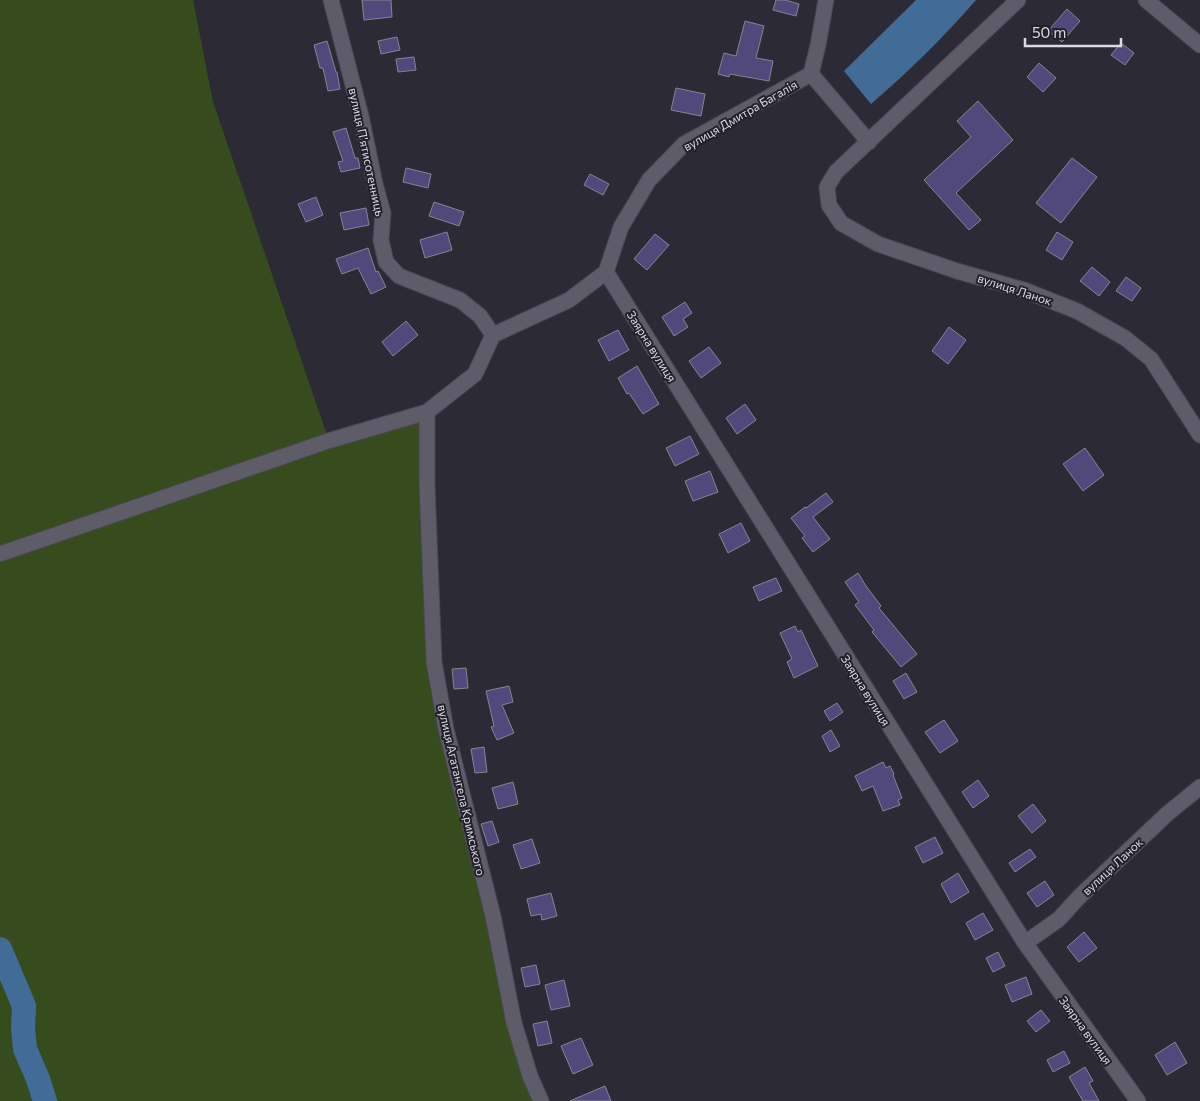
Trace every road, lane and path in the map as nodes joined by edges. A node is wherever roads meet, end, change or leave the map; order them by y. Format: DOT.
graph roads {
  1 [pos="332,0"];
  2 [pos="826,0"];
  3 [pos="1018,0"];
  4 [pos="1146,0"];
  5 [pos="1200,45"];
  6 [pos="811,74"];
  7 [pos="870,142"];
  8 [pos="606,272"];
  9 [pos="493,335"];
  10 [pos="428,412"];
  11 [pos="1200,435"];
  12 [pos="0,554"];
  13 [pos="1200,787"];
  14 [pos="1024,943"];
  15 [pos="541,1101"];
  16 [pos="1138,1101"];
  1 -- 9 [label="street, вулиця Пʼятисотенниць"];
  2 -- 6 [label="street, вулиця Дмитра Багалія"];
  3 -- 7 [label="street"];
  4 -- 5 [label="street"];
  6 -- 7 [label="street"];
  6 -- 8 [label="street, вулиця Дмитра Багалія"];
  7 -- 11 [label="street, вулиця Ланок"];
  8 -- 9 [label="street"];
  8 -- 14 [label="street, Заярна вулиця"];
  9 -- 10 [label="street"];
  10 -- 12 [label="street"];
  10 -- 15 [label="street, вулиця Агатангела Кримського"];
  13 -- 14 [label="street, вулиця Ланок"];
  14 -- 16 [label="street, Заярна вулиця"];
}
